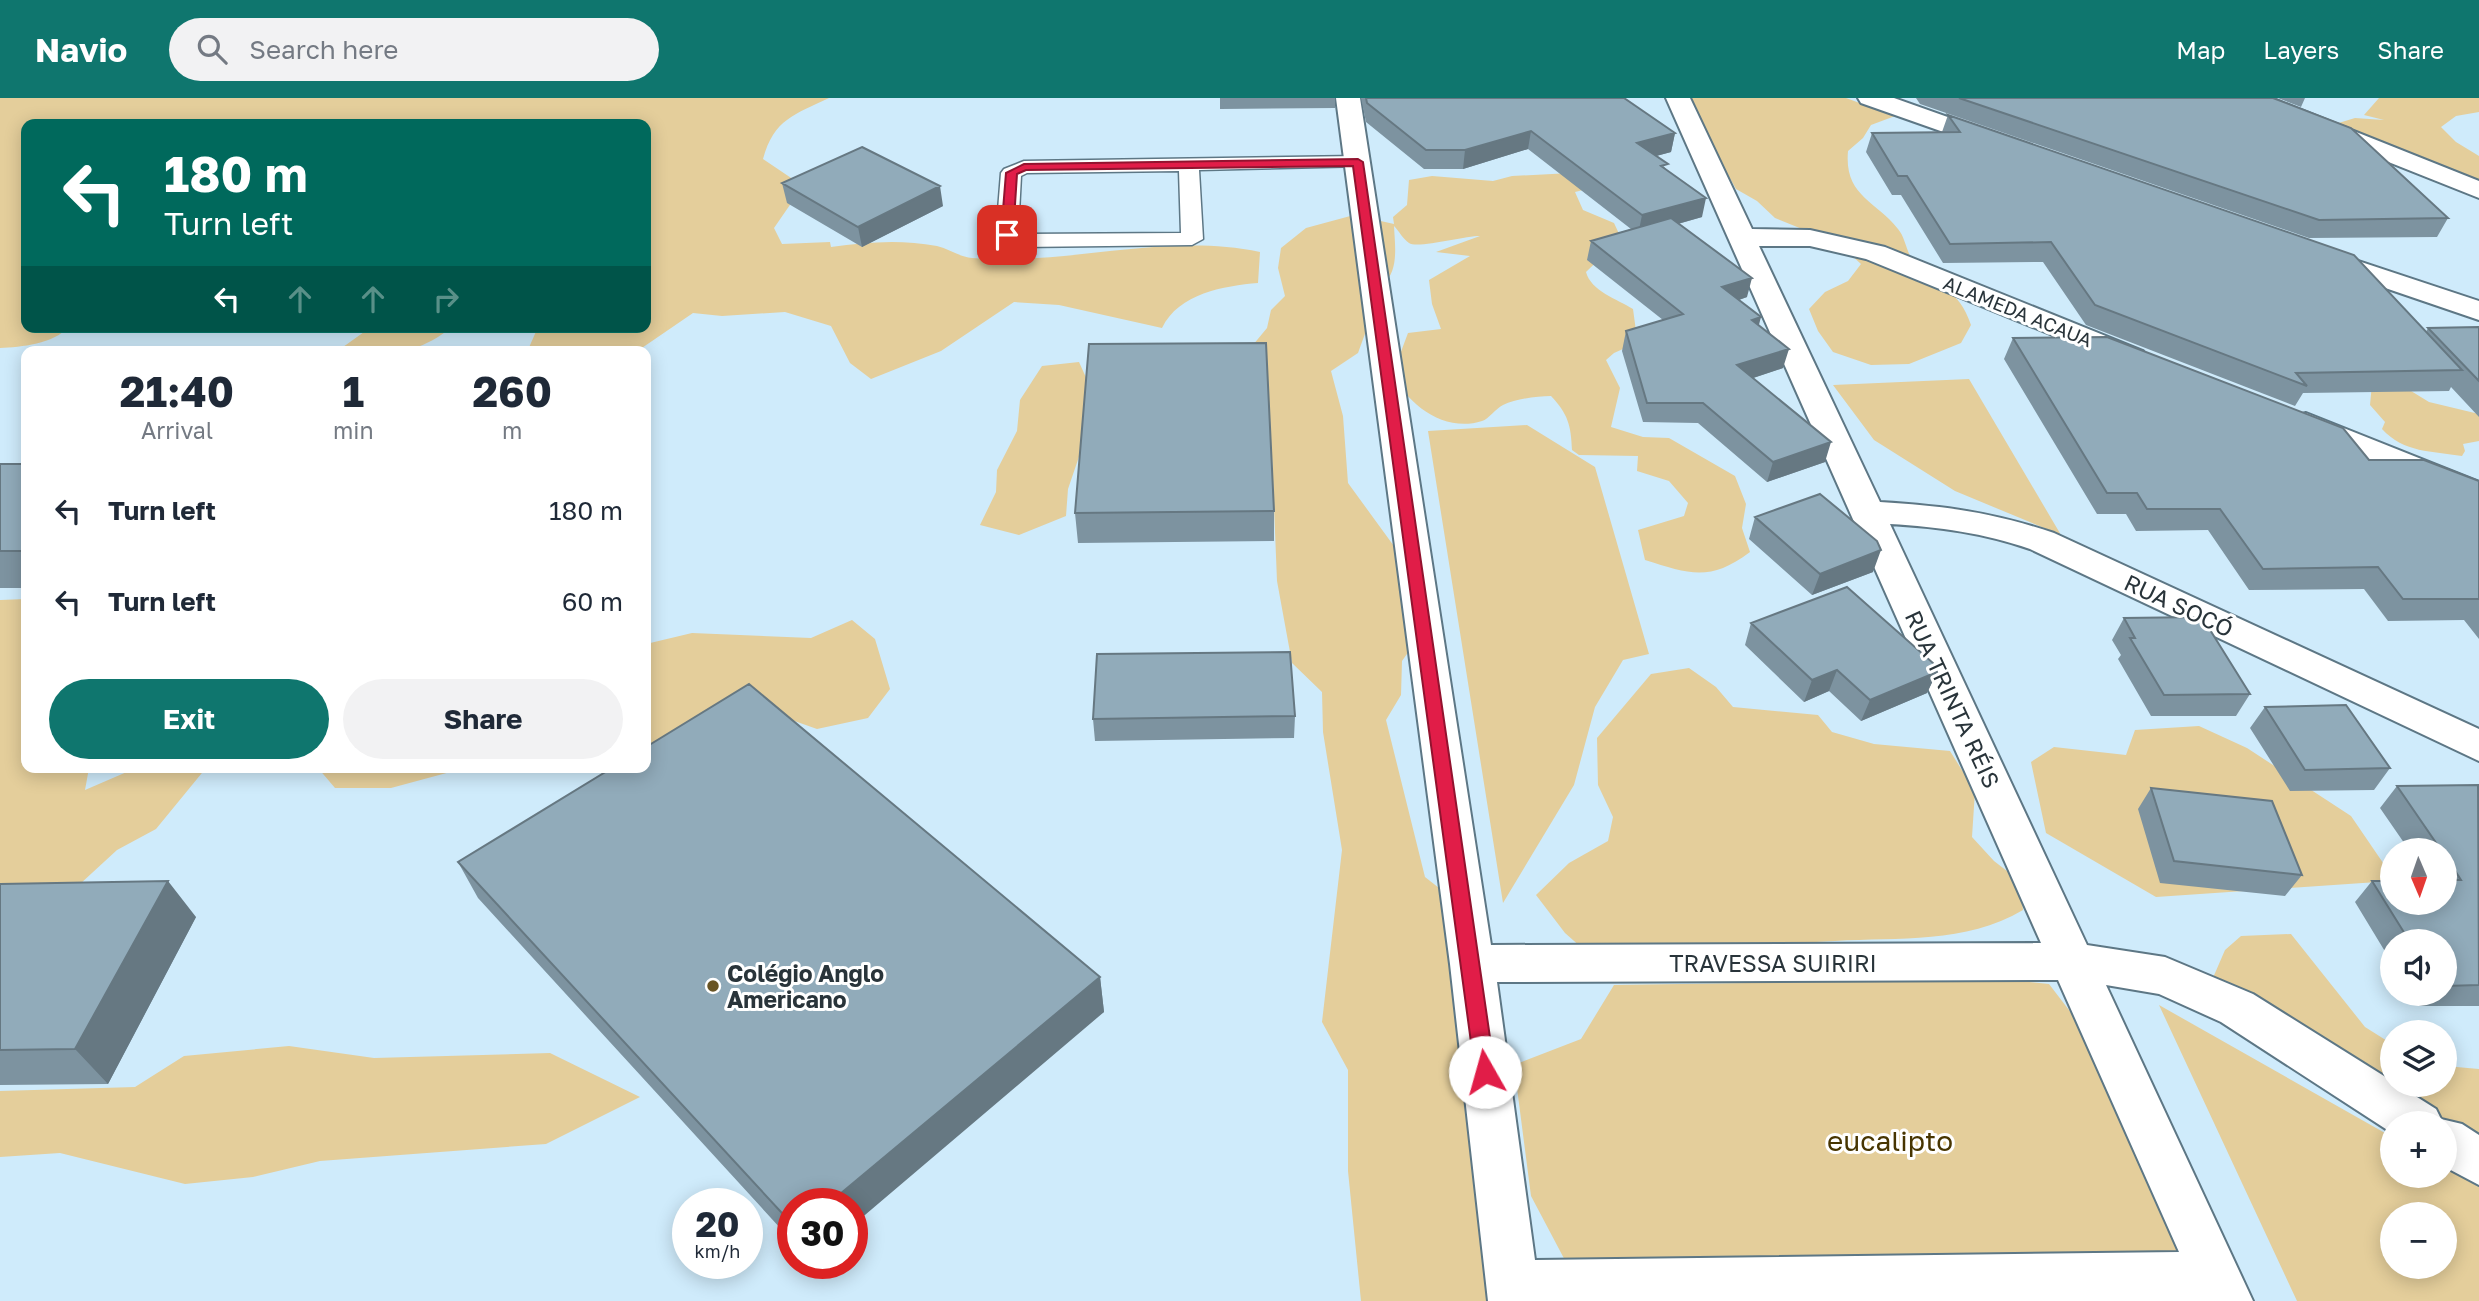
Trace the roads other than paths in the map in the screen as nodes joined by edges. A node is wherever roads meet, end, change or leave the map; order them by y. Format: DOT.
graph roads {
  1 [pos="1348,98"];
  2 [pos="1678,98"];
  3 [pos="1870,98"];
  4 [pos="2249,98"];
  5 [pos="2025,152"];
  6 [pos="1358,162"];
  7 [pos="1189,165"];
  8 [pos="2479,190"];
  9 [pos="1744,237"];
  10 [pos="2298,248"];
  11 [pos="2479,311"];
  12 [pos="2154,367"];
  13 [pos="2284,415"];
  14 [pos="2479,494"];
  15 [pos="1866,512"];
  16 [pos="2479,746"];
  17 [pos="2074,961"];
  18 [pos="1472,964"];
  19 [pos="2399,1111"];
  20 [pos="2457,1148"];
  21 [pos="2479,1162"];
  22 [pos="2221,1289"];
  23 [pos="1513,1293"];
  1 -- 6 [label="street"];
  2 -- 9 [label="street, RUA TRINTA RÉIS"];
  3 -- 5 [label="street"];
  4 -- 8 [label="street"];
  6 -- 7 [label="lane"];
  6 -- 18 [label="street"];
  7 -- 7 [label="lane"];
  9 -- 12 [label="street, ALAMEDA ACAUA"];
  9 -- 15 [label="street, RUA TRINTA RÉIS"];
  10 -- 11 [label="street"];
  13 -- 14 [label="street"];
  15 -- 16 [label="street, RUA SOCÓ"];
  15 -- 17 [label="street, RUA TRINTA RÉIS"];
  17 -- 18 [label="street, TRAVESSA SUIRIRI"];
  17 -- 19 [label="street, TRAVESSA SUIRIRI"];
  17 -- 22 [label="street, RUA TRINTA RÉIS"];
  18 -- 23 [label="street"];
  20 -- 21 [label="street"];
  22 -- 23 [label="street"];
}
